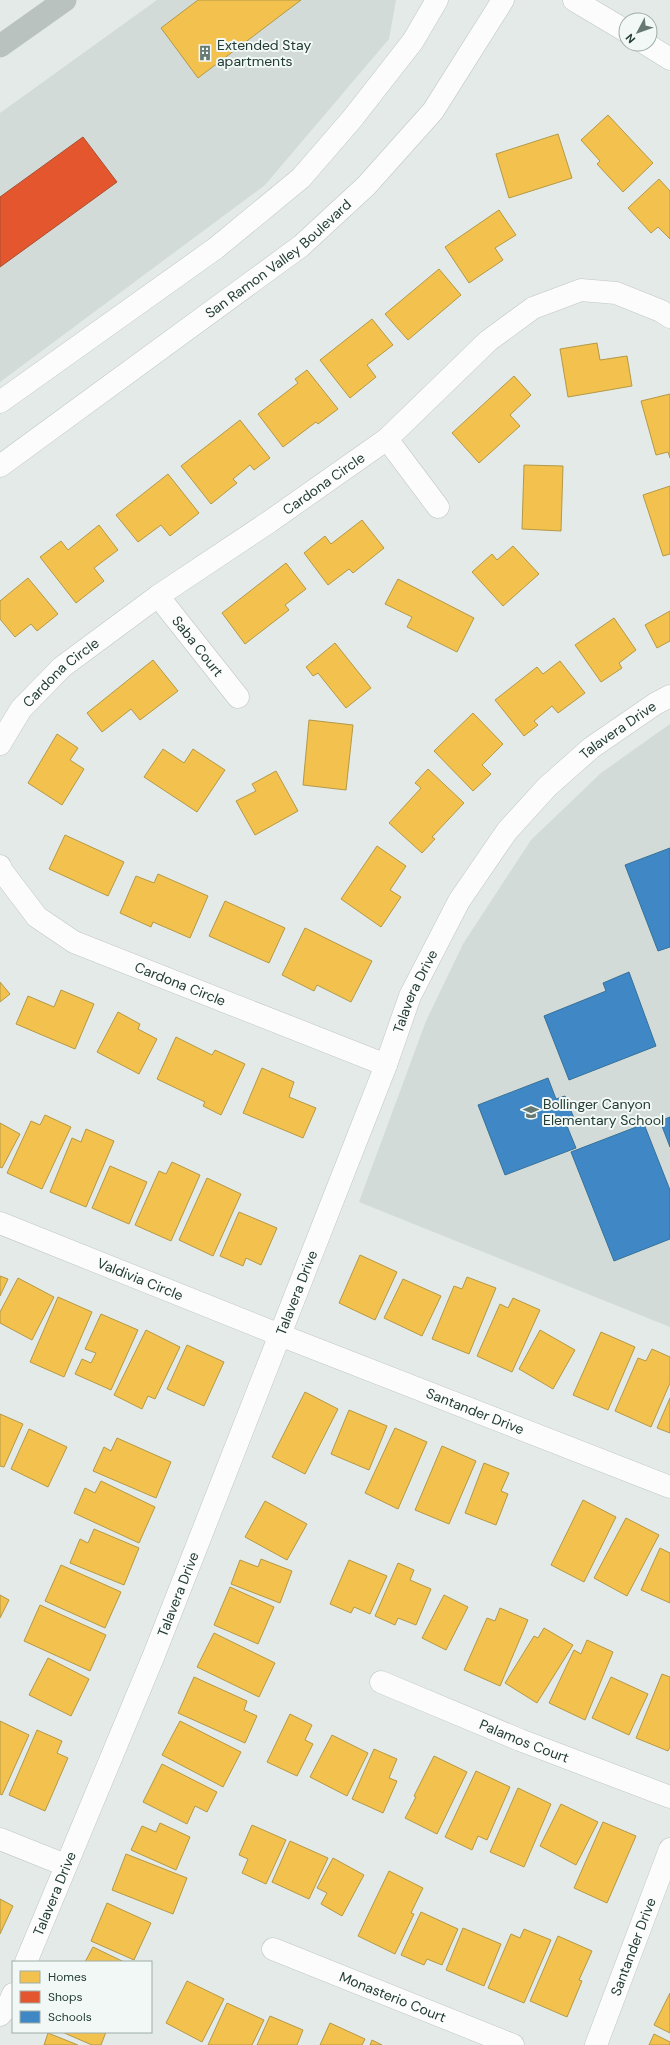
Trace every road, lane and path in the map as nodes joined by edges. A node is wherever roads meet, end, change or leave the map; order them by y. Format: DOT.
graph roads {
  1 [pos="65,0"];
  2 [pos="419,0"];
  3 [pos="437,0"];
  4 [pos="503,0"];
  5 [pos="574,0"];
  6 [pos="618,26"];
  7 [pos="413,41"];
  8 [pos="0,46"];
  9 [pos="658,52"];
  10 [pos="670,59"];
  11 [pos="670,316"];
  12 [pos="0,402"];
  13 [pos="387,439"];
  14 [pos="0,466"];
  15 [pos="438,507"];
  16 [pos="158,596"];
  17 [pos="670,696"];
  18 [pos="238,697"];
  19 [pos="0,744"];
  20 [pos="0,866"];
  21 [pos="386,1065"];
  22 [pos="0,1223"];
  23 [pos="280,1335"];
  24 [pos="670,1487"];
  25 [pos="381,1682"];
  26 [pos="670,1796"];
  27 [pos="0,1839"];
  28 [pos="670,1849"];
  29 [pos="66,1865"];
  30 [pos="273,1949"];
  31 [pos="26,1961"];
  32 [pos="12,1996"];
  33 [pos="0,2015"];
  34 [pos="513,2045"];
  35 [pos="596,2045"];
  1 -- 8 [label="highway"];
  2 -- 7 [label="street"];
  3 -- 7 [label="street"];
  4 -- 14 [label="street, San Ramon Valley Boulevard"];
  5 -- 6 [label="street"];
  7 -- 12 [label="street"];
  9 -- 10 [label="street"];
  11 -- 13 [label="street, Cardona Circle"];
  13 -- 15 [label="street"];
  13 -- 16 [label="street, Cardona Circle"];
  16 -- 18 [label="street, Saba Court"];
  16 -- 19 [label="street, Cardona Circle"];
  17 -- 21 [label="street, Talavera Drive"];
  20 -- 21 [label="street, Cardona Circle"];
  21 -- 23 [label="street, Talavera Drive"];
  22 -- 23 [label="street, Valdivia Circle"];
  23 -- 24 [label="street, Santander Drive"];
  23 -- 29 [label="street, Talavera Drive"];
  25 -- 26 [label="street, Palamos Court"];
  27 -- 29 [label="street"];
  28 -- 35 [label="street, Santander Drive"];
  29 -- 31 [label="street, Talavera Drive"];
  30 -- 34 [label="street, Monasterio Court"];
  32 -- 33 [label="street"];
}
